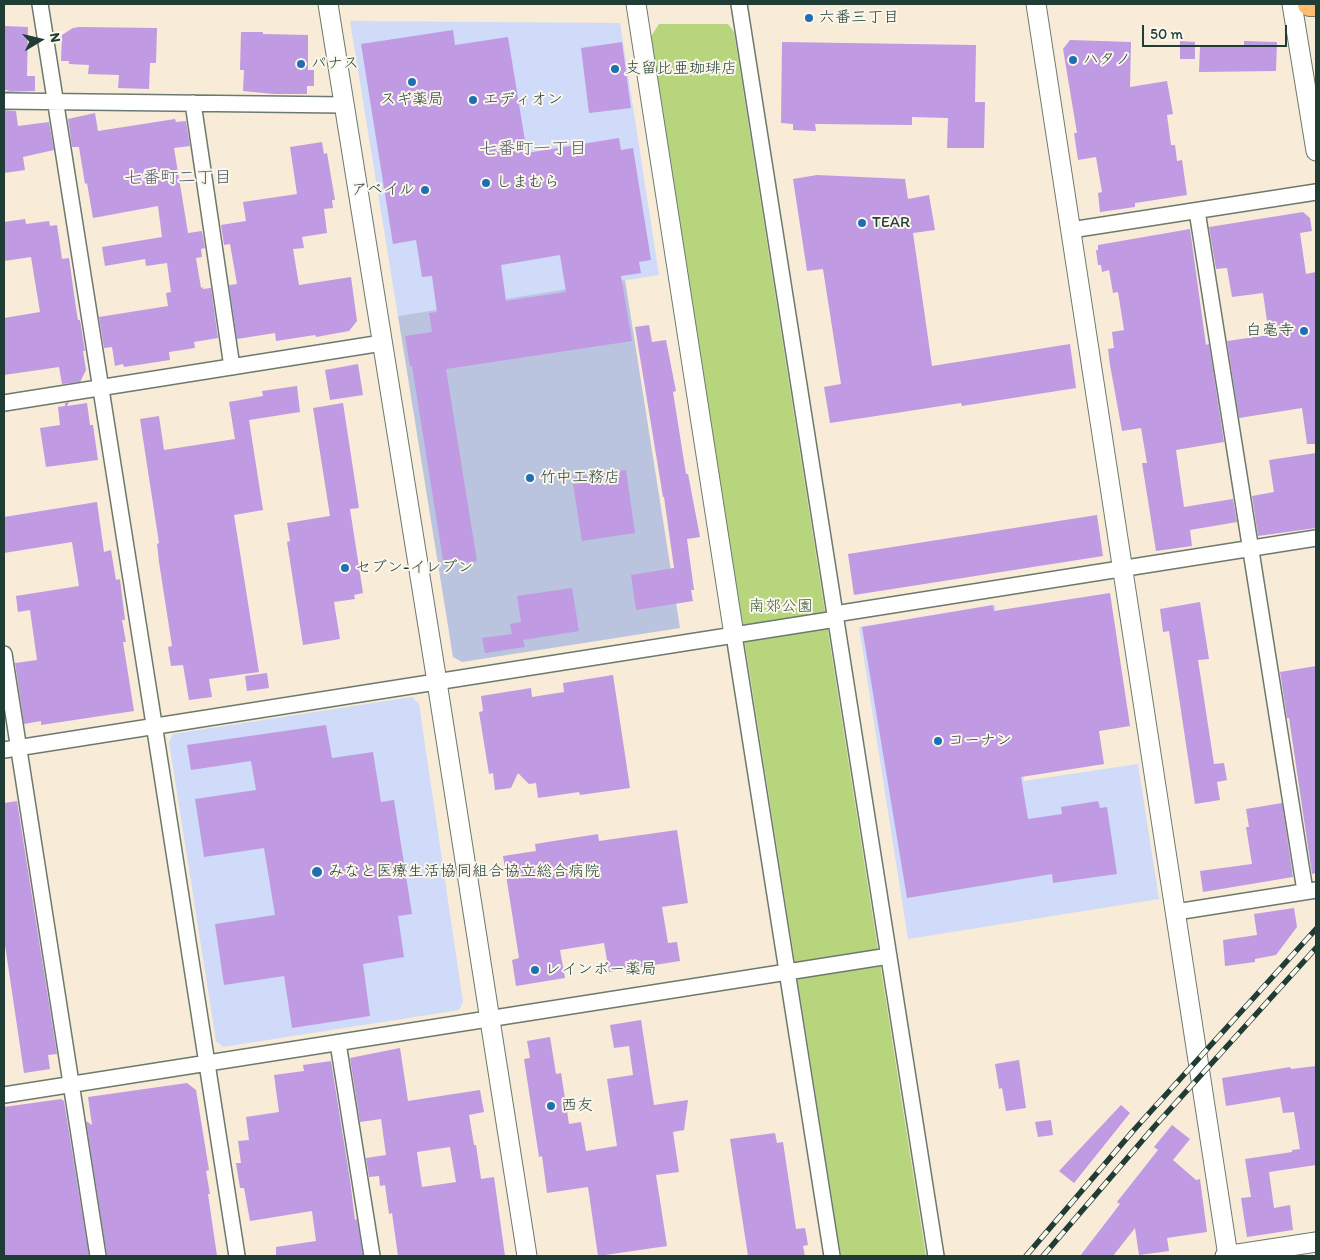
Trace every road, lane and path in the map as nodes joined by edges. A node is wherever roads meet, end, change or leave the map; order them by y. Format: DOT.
graph roads {
  1 [pos="40,4"];
  2 [pos="328,4"];
  3 [pos="636,4"];
  4 [pos="739,4"];
  5 [pos="1036,4"];
  6 [pos="1292,4"];
  7 [pos="1310,4"];
  8 [pos="1316,4"];
  9 [pos="4,101"];
  10 [pos="55,102"];
  11 [pos="192,104"];
  12 [pos="344,105"];
  13 [pos="1316,151"];
  14 [pos="1316,192"];
  15 [pos="1197,211"];
  16 [pos="1071,230"];
  17 [pos="382,344"];
  18 [pos="232,367"];
  19 [pos="101,388"];
  20 [pos="4,404"];
  21 [pos="1316,538"];
  22 [pos="1250,548"];
  23 [pos="1123,568"];
  24 [pos="835,616"];
  25 [pos="734,635"];
  26 [pos="4,654"];
  27 [pos="437,682"];
  28 [pos="155,726"];
  29 [pos="11,749"];
  30 [pos="1311,891"];
  31 [pos="1176,912"];
  32 [pos="889,956"];
  33 [pos="787,972"];
  34 [pos="490,1019"];
  35 [pos="338,1043"];
  36 [pos="207,1064"];
  37 [pos="71,1085"];
  38 [pos="4,1095"];
  39 [pos="1316,1242"];
  40 [pos="98,1256"];
  41 [pos="237,1256"];
  42 [pos="372,1256"];
  43 [pos="527,1256"];
  44 [pos="832,1256"];
  45 [pos="936,1256"];
  46 [pos="1226,1256"];
  1 -- 10 [label="street"];
  2 -- 12 [label="street"];
  3 -- 25 [label="street"];
  4 -- 24 [label="street"];
  5 -- 16 [label="street"];
  6 -- 13 [label="street"];
  7 -- 8 [label="main road"];
  9 -- 10 [label="street"];
  10 -- 11 [label="street"];
  10 -- 19 [label="street"];
  11 -- 12 [label="street"];
  11 -- 18 [label="street"];
  12 -- 17 [label="street"];
  14 -- 15 [label="street"];
  15 -- 16 [label="street"];
  15 -- 22 [label="street"];
  16 -- 23 [label="street"];
  17 -- 18 [label="street"];
  17 -- 27 [label="street"];
  18 -- 19 [label="street"];
  19 -- 20 [label="street"];
  19 -- 28 [label="street"];
  21 -- 22 [label="street"];
  22 -- 23 [label="street"];
  22 -- 30 [label="street"];
  23 -- 24 [label="street"];
  23 -- 31 [label="street"];
  24 -- 25 [label="street"];
  24 -- 32 [label="street"];
  25 -- 27 [label="street"];
  25 -- 33 [label="street"];
  26 -- 29 [label="street"];
  27 -- 28 [label="street"];
  27 -- 34 [label="street"];
  28 -- 29 [label="street"];
  28 -- 36 [label="street"];
  29 -- 37 [label="street"];
  30 -- 31 [label="street"];
  31 -- 46 [label="street"];
  32 -- 33 [label="street"];
  32 -- 45 [label="street"];
  33 -- 34 [label="street"];
  33 -- 44 [label="street"];
  34 -- 35 [label="street"];
  34 -- 43 [label="street"];
  35 -- 36 [label="street"];
  35 -- 42 [label="street"];
  36 -- 37 [label="street"];
  36 -- 41 [label="street"];
  37 -- 38 [label="street"];
  37 -- 40 [label="street"];
  39 -- 46 [label="street"];
}
